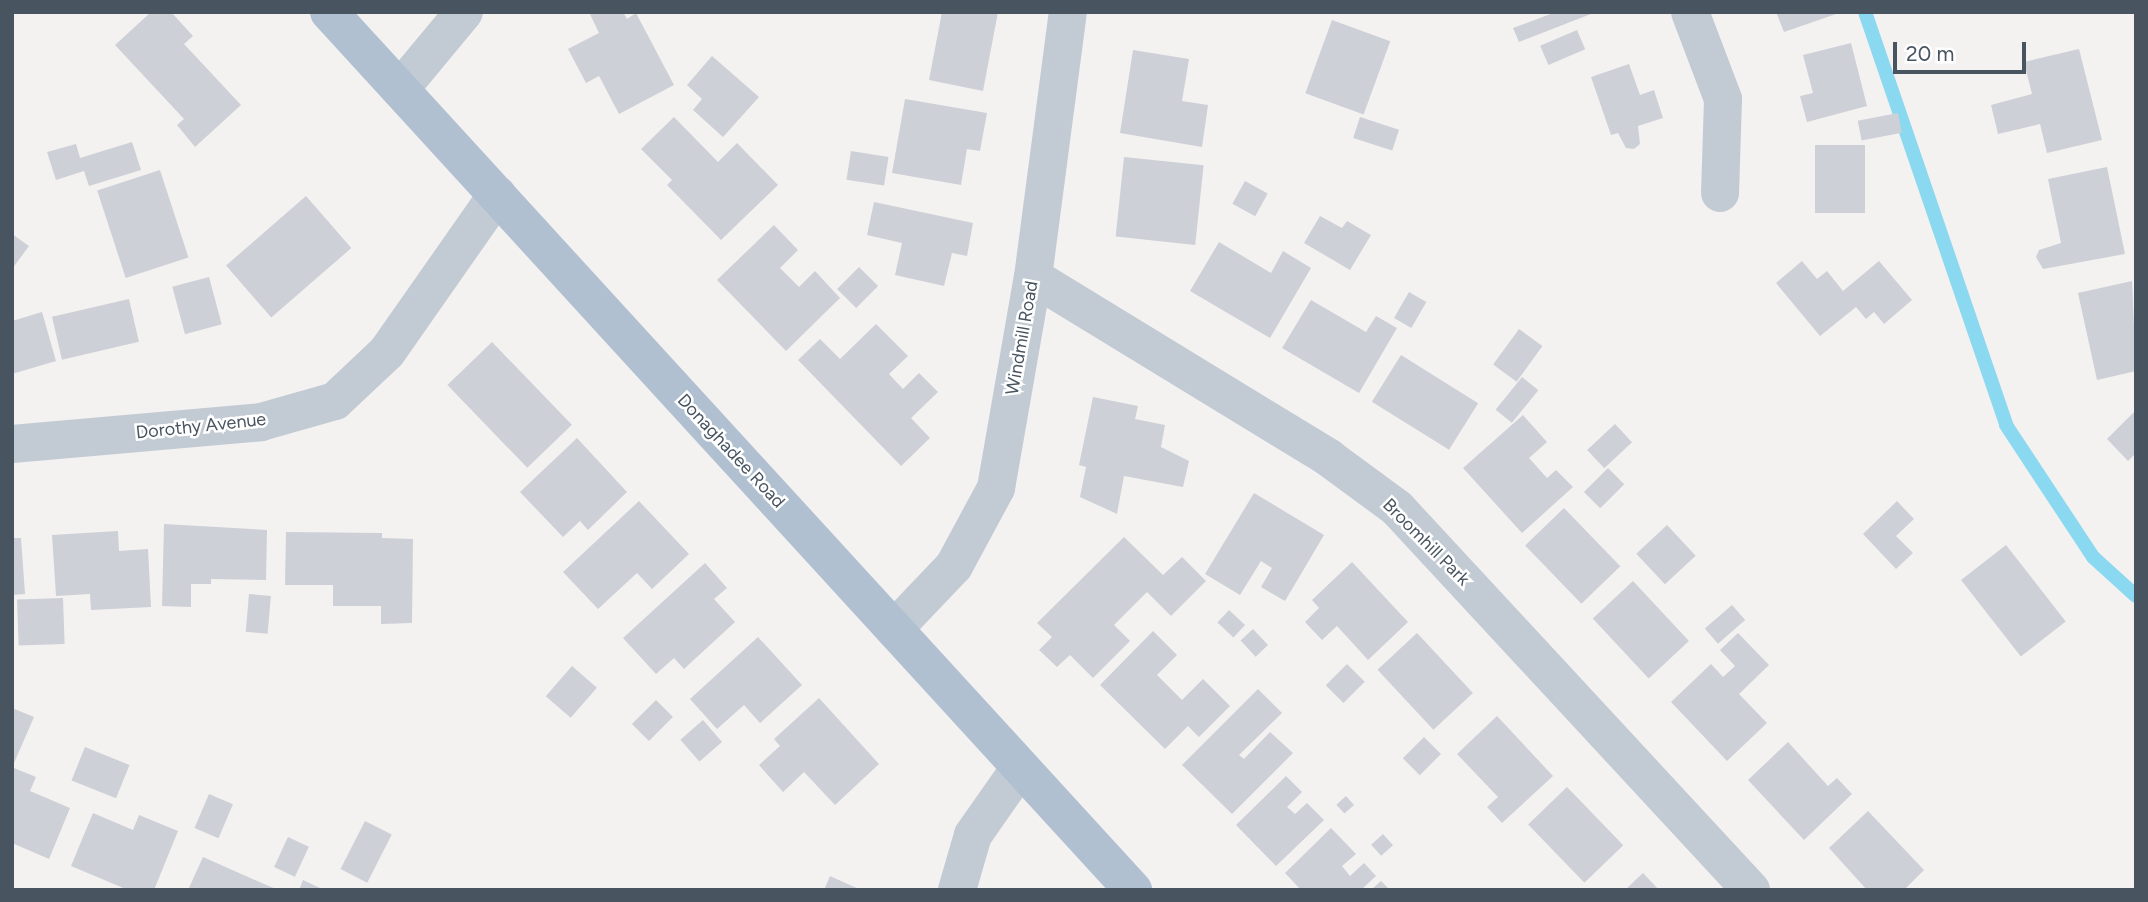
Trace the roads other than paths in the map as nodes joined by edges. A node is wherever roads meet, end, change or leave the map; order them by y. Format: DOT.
graph roads {
  1 [pos="329,12"];
  2 [pos="464,12"];
  3 [pos="1068,12"];
  4 [pos="1690,12"];
  5 [pos="400,89"];
  6 [pos="1720,193"];
  7 [pos="496,195"];
  8 [pos="1033,277"];
  9 [pos="12,444"];
  10 [pos="894,629"];
  11 [pos="1020,768"];
  12 [pos="957,890"];
  13 [pos="1133,890"];
  14 [pos="1751,890"];
  1 -- 5 [label="main road, Donaghadee Road"];
  2 -- 5 [label="street"];
  3 -- 8 [label="street, Windmill Road"];
  4 -- 6 [label="street"];
  5 -- 7 [label="main road, Donaghadee Road"];
  7 -- 9 [label="street, Dorothy Avenue"];
  7 -- 10 [label="main road, Donaghadee Road"];
  8 -- 10 [label="street, Windmill Road"];
  8 -- 14 [label="street, Broomhill Park"];
  10 -- 11 [label="main road, Donaghadee Road"];
  11 -- 12 [label="street"];
  11 -- 13 [label="main road, Donaghadee Road"];
}
